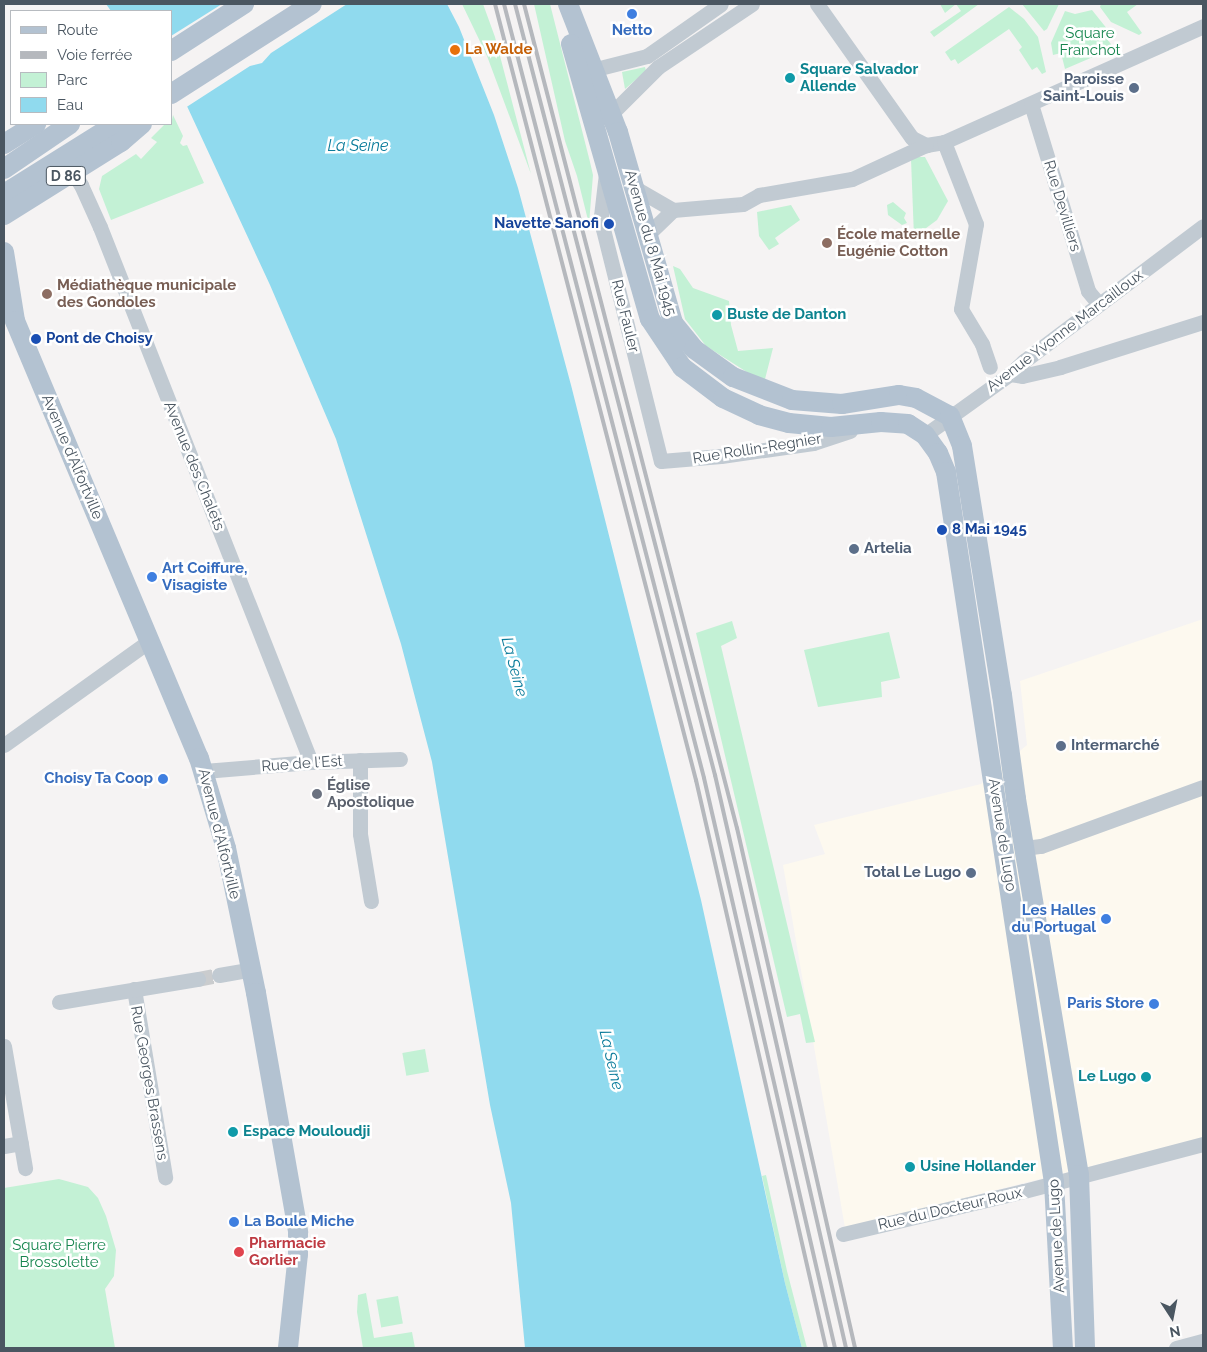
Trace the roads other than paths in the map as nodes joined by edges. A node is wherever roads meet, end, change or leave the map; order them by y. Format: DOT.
graph roads {
  1 [pos="244,4"];
  2 [pos="312,4"];
  3 [pos="560,4"];
  4 [pos="568,4"];
  5 [pos="721,4"];
  6 [pos="752,4"];
  7 [pos="817,4"];
  8 [pos="1203,26"];
  9 [pos="172,49"];
  10 [pos="586,71"];
  11 [pos="173,93"];
  12 [pos="1031,104"];
  13 [pos="602,117"];
  14 [pos="34,125"];
  15 [pos="69,125"];
  16 [pos="129,128"];
  17 [pos="944,142"];
  18 [pos="4,144"];
  19 [pos="926,145"];
  20 [pos="4,169"];
  21 [pos="606,170"];
  22 [pos="72,172"];
  23 [pos="635,188"];
  24 [pos="4,194"];
  25 [pos="673,210"];
  26 [pos="4,214"];
  27 [pos="1203,226"];
  28 [pos="647,235"];
  29 [pos="4,252"];
  30 [pos="1099,304"];
  31 [pos="9,315"];
  32 [pos="1203,322"];
  33 [pos="990,368"];
  34 [pos="1010,374"];
  35 [pos="942,411"];
  36 [pos="881,422"];
  37 [pos="925,435"];
  38 [pos="661,461"];
  39 [pos="149,641"];
  40 [pos="4,745"];
  41 [pos="360,760"];
  42 [pos="400,760"];
  43 [pos="311,762"];
  44 [pos="204,770"];
  45 [pos="1203,787"];
  46 [pos="1024,848"];
  47 [pos="371,901"];
  48 [pos="252,968"];
  49 [pos="219,975"];
  50 [pos="198,978"];
  51 [pos="134,989"];
  52 [pos="59,1002"];
  53 [pos="4,1046"];
  54 [pos="21,1143"];
  55 [pos="1203,1144"];
  56 [pos="4,1146"];
  57 [pos="25,1168"];
  58 [pos="1079,1175"];
  59 [pos="165,1177"];
  60 [pos="1054,1183"];
  61 [pos="842,1234"];
  62 [pos="1203,1341"];
  63 [pos="288,1348"];
  64 [pos="1063,1348"];
  65 [pos="1085,1348"];
  66 [pos="1176,1348"];
  1 -- 9 [label="main road"];
  2 -- 11 [label="main road"];
  3 -- 10 [label="main road, Avenue du 8 Mai 1945"];
  4 -- 10 [label="main road, Avenue du 8 Mai 1945"];
  5 -- 10 [label="street"];
  6 -- 13 [label="street"];
  7 -- 19 [label="street"];
  8 -- 12 [label="street"];
  10 -- 13 [label="main road, Avenue du 8 Mai 1945"];
  12 -- 17 [label="street"];
  12 -- 30 [label="street, Rue Devilliers"];
  13 -- 21 [label="main road, Avenue du 8 Mai 1945"];
  13 -- 23 [label="main road, Avenue du 8 Mai 1945"];
  14 -- 18 [label="main road"];
  15 -- 20 [label="main road, D 86"];
  16 -- 22 [label="main road, D 86"];
  16 -- 24 [label="main road, D 86"];
  17 -- 19 [label="street"];
  17 -- 33 [label="street"];
  19 -- 25 [label="street"];
  21 -- 36 [label="main road, Avenue du 8 Mai 1945"];
  21 -- 38 [label="street, Rue Fauler"];
  22 -- 26 [label="main road, D 86"];
  22 -- 43 [label="street, Avenue des Chalets"];
  23 -- 25 [label="street"];
  23 -- 28 [label="main road, Avenue du 8 Mai 1945"];
  25 -- 28 [label="street"];
  27 -- 30 [label="street, Avenue Yvonne Marcailloux"];
  28 -- 35 [label="main road, Avenue du 8 Mai 1945"];
  29 -- 31 [label="main road, Avenue d'Alfortville"];
  30 -- 34 [label="street, Avenue Yvonne Marcailloux"];
  31 -- 39 [label="main road, Avenue d'Alfortville"];
  32 -- 34 [label="street"];
  34 -- 35 [label="street, Avenue Yvonne Marcailloux"];
  35 -- 37 [label="street, Avenue Yvonne Marcailloux"];
  35 -- 46 [label="main road, Avenue de Lugo"];
  36 -- 37 [label="main road, Avenue de Lugo"];
  36 -- 38 [label="street, Rue Rollin-Regnier"];
  37 -- 60 [label="main road, Avenue de Lugo"];
  39 -- 40 [label="street"];
  39 -- 44 [label="main road, Avenue d'Alfortville"];
  41 -- 42 [label="street, Rue de l'Est"];
  41 -- 43 [label="street, Rue de l'Est"];
  41 -- 47 [label="street"];
  43 -- 44 [label="street, Rue de l'Est"];
  44 -- 48 [label="main road, Avenue d'Alfortville"];
  45 -- 46 [label="street"];
  46 -- 58 [label="main road, Avenue de Lugo"];
  48 -- 49 [label="street"];
  48 -- 63 [label="main road, Avenue d'Alfortville"];
  50 -- 51 [label="street"];
  51 -- 52 [label="street"];
  51 -- 59 [label="street, Rue Georges Brassens"];
  53 -- 54 [label="street"];
  54 -- 56 [label="street"];
  54 -- 57 [label="street"];
  55 -- 58 [label="street, Rue du Docteur Roux"];
  58 -- 60 [label="street, Rue du Docteur Roux"];
  58 -- 65 [label="main road, Avenue de Lugo"];
  60 -- 61 [label="street, Rue du Docteur Roux"];
  60 -- 64 [label="main road, Avenue de Lugo"];
  62 -- 66 [label="street"];
}
